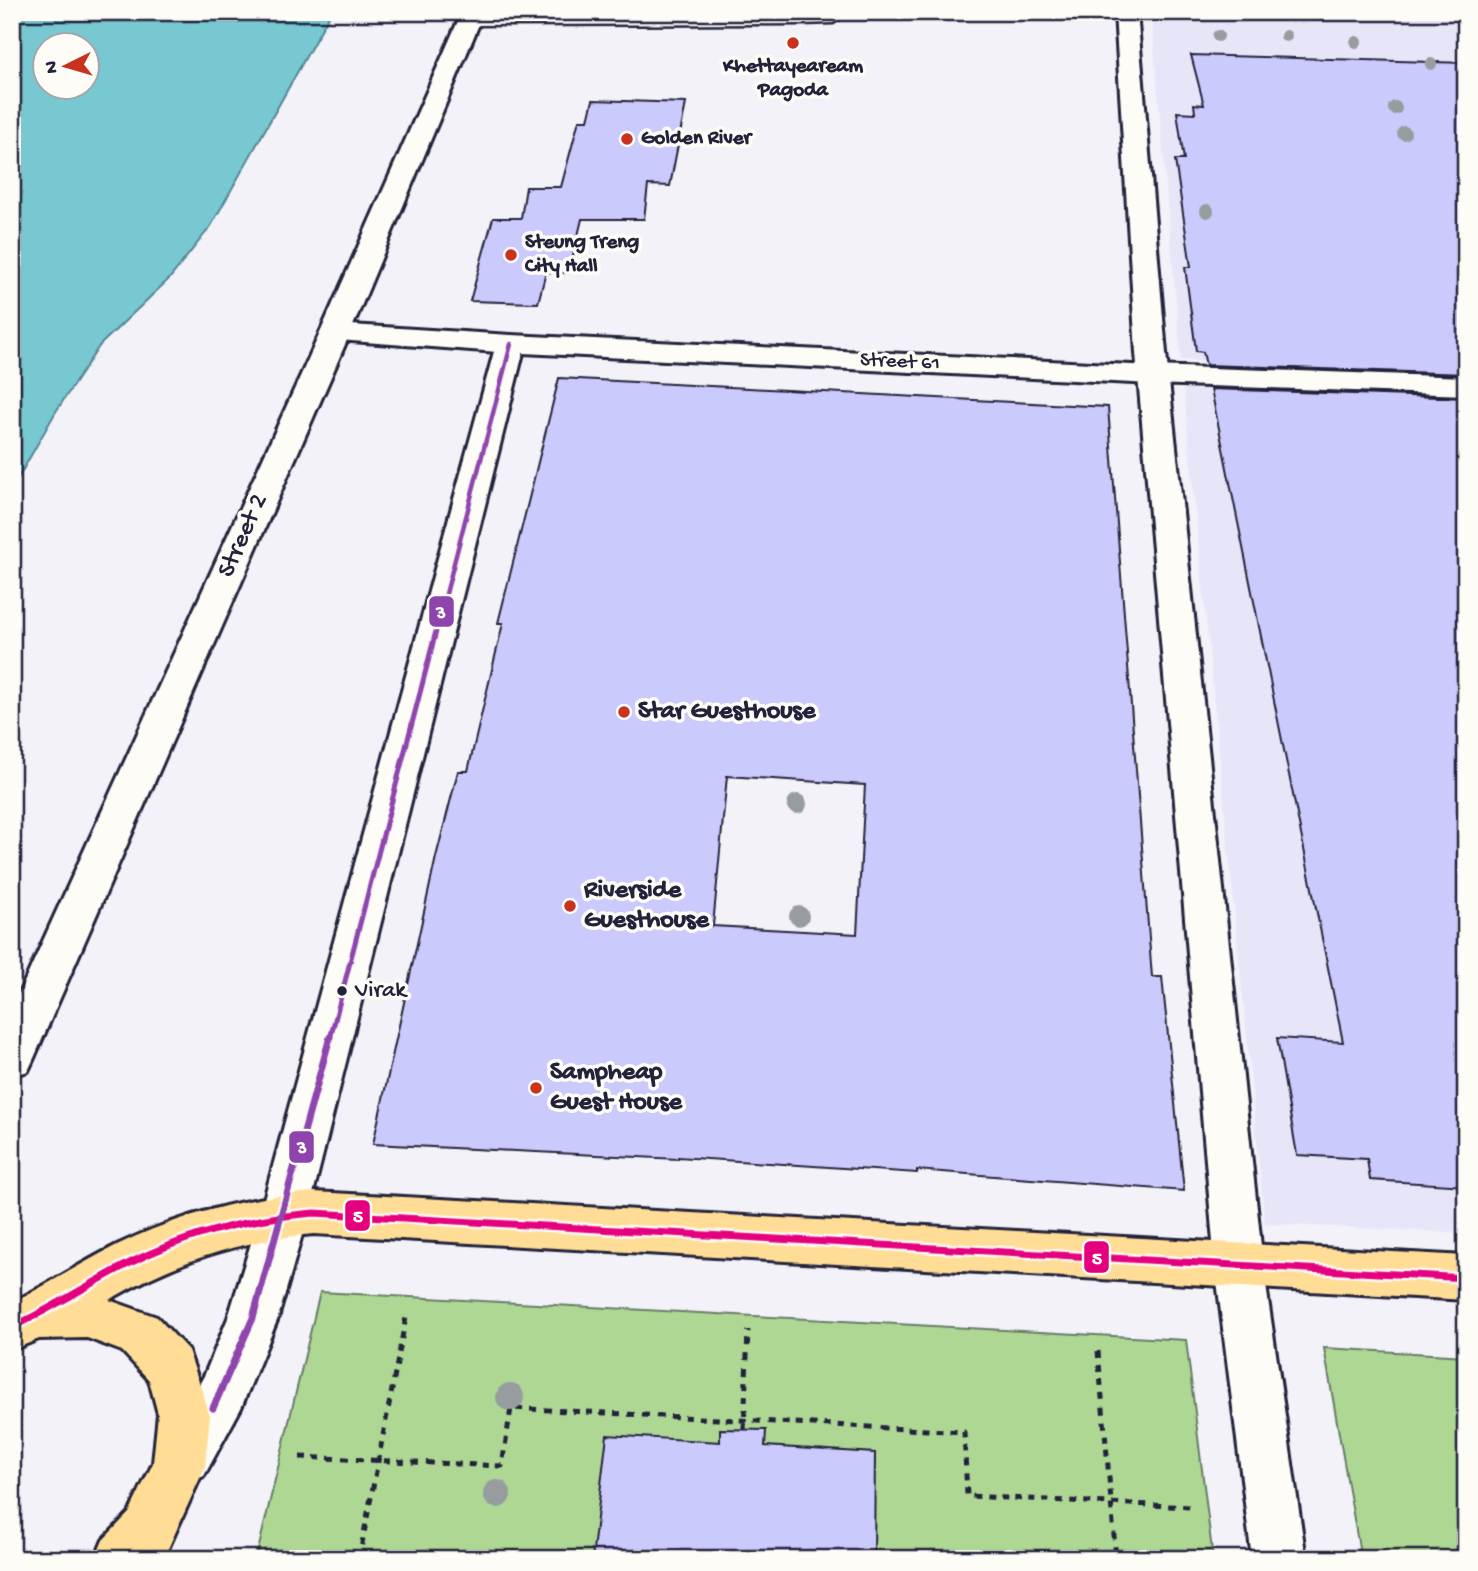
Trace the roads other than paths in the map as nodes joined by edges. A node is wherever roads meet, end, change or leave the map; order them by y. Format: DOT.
graph roads {
  1 [pos="844,12"];
  2 [pos="1126,12"];
  3 [pos="471,16"];
  4 [pos="335,333"];
  5 [pos="511,345"];
  6 [pos="1153,375"];
  7 [pos="1466,386"];
  8 [pos="12,1058"];
  9 [pos="284,1214"];
  10 [pos="1239,1265"];
  11 [pos="1466,1278"];
  12 [pos="25,1322"];
  13 [pos="179,1467"];
  14 [pos="140,1550"];
  15 [pos="1279,1559"];
  1 -- 3 [label="lane"];
  2 -- 6 [label="street"];
  3 -- 4 [label="street, Street 2"];
  4 -- 5 [label="street, Street 61"];
  4 -- 8 [label="street, Street 2"];
  5 -- 6 [label="street, Street 61"];
  5 -- 9 [label="street"];
  6 -- 7 [label="street, Street 61"];
  6 -- 10 [label="street"];
  9 -- 10 [label="main road"];
  9 -- 12 [label="main road"];
  9 -- 13 [label="street"];
  10 -- 11 [label="main road"];
  10 -- 15 [label="street"];
  12 -- 13 [label="main road"];
  13 -- 14 [label="main road"];
}
